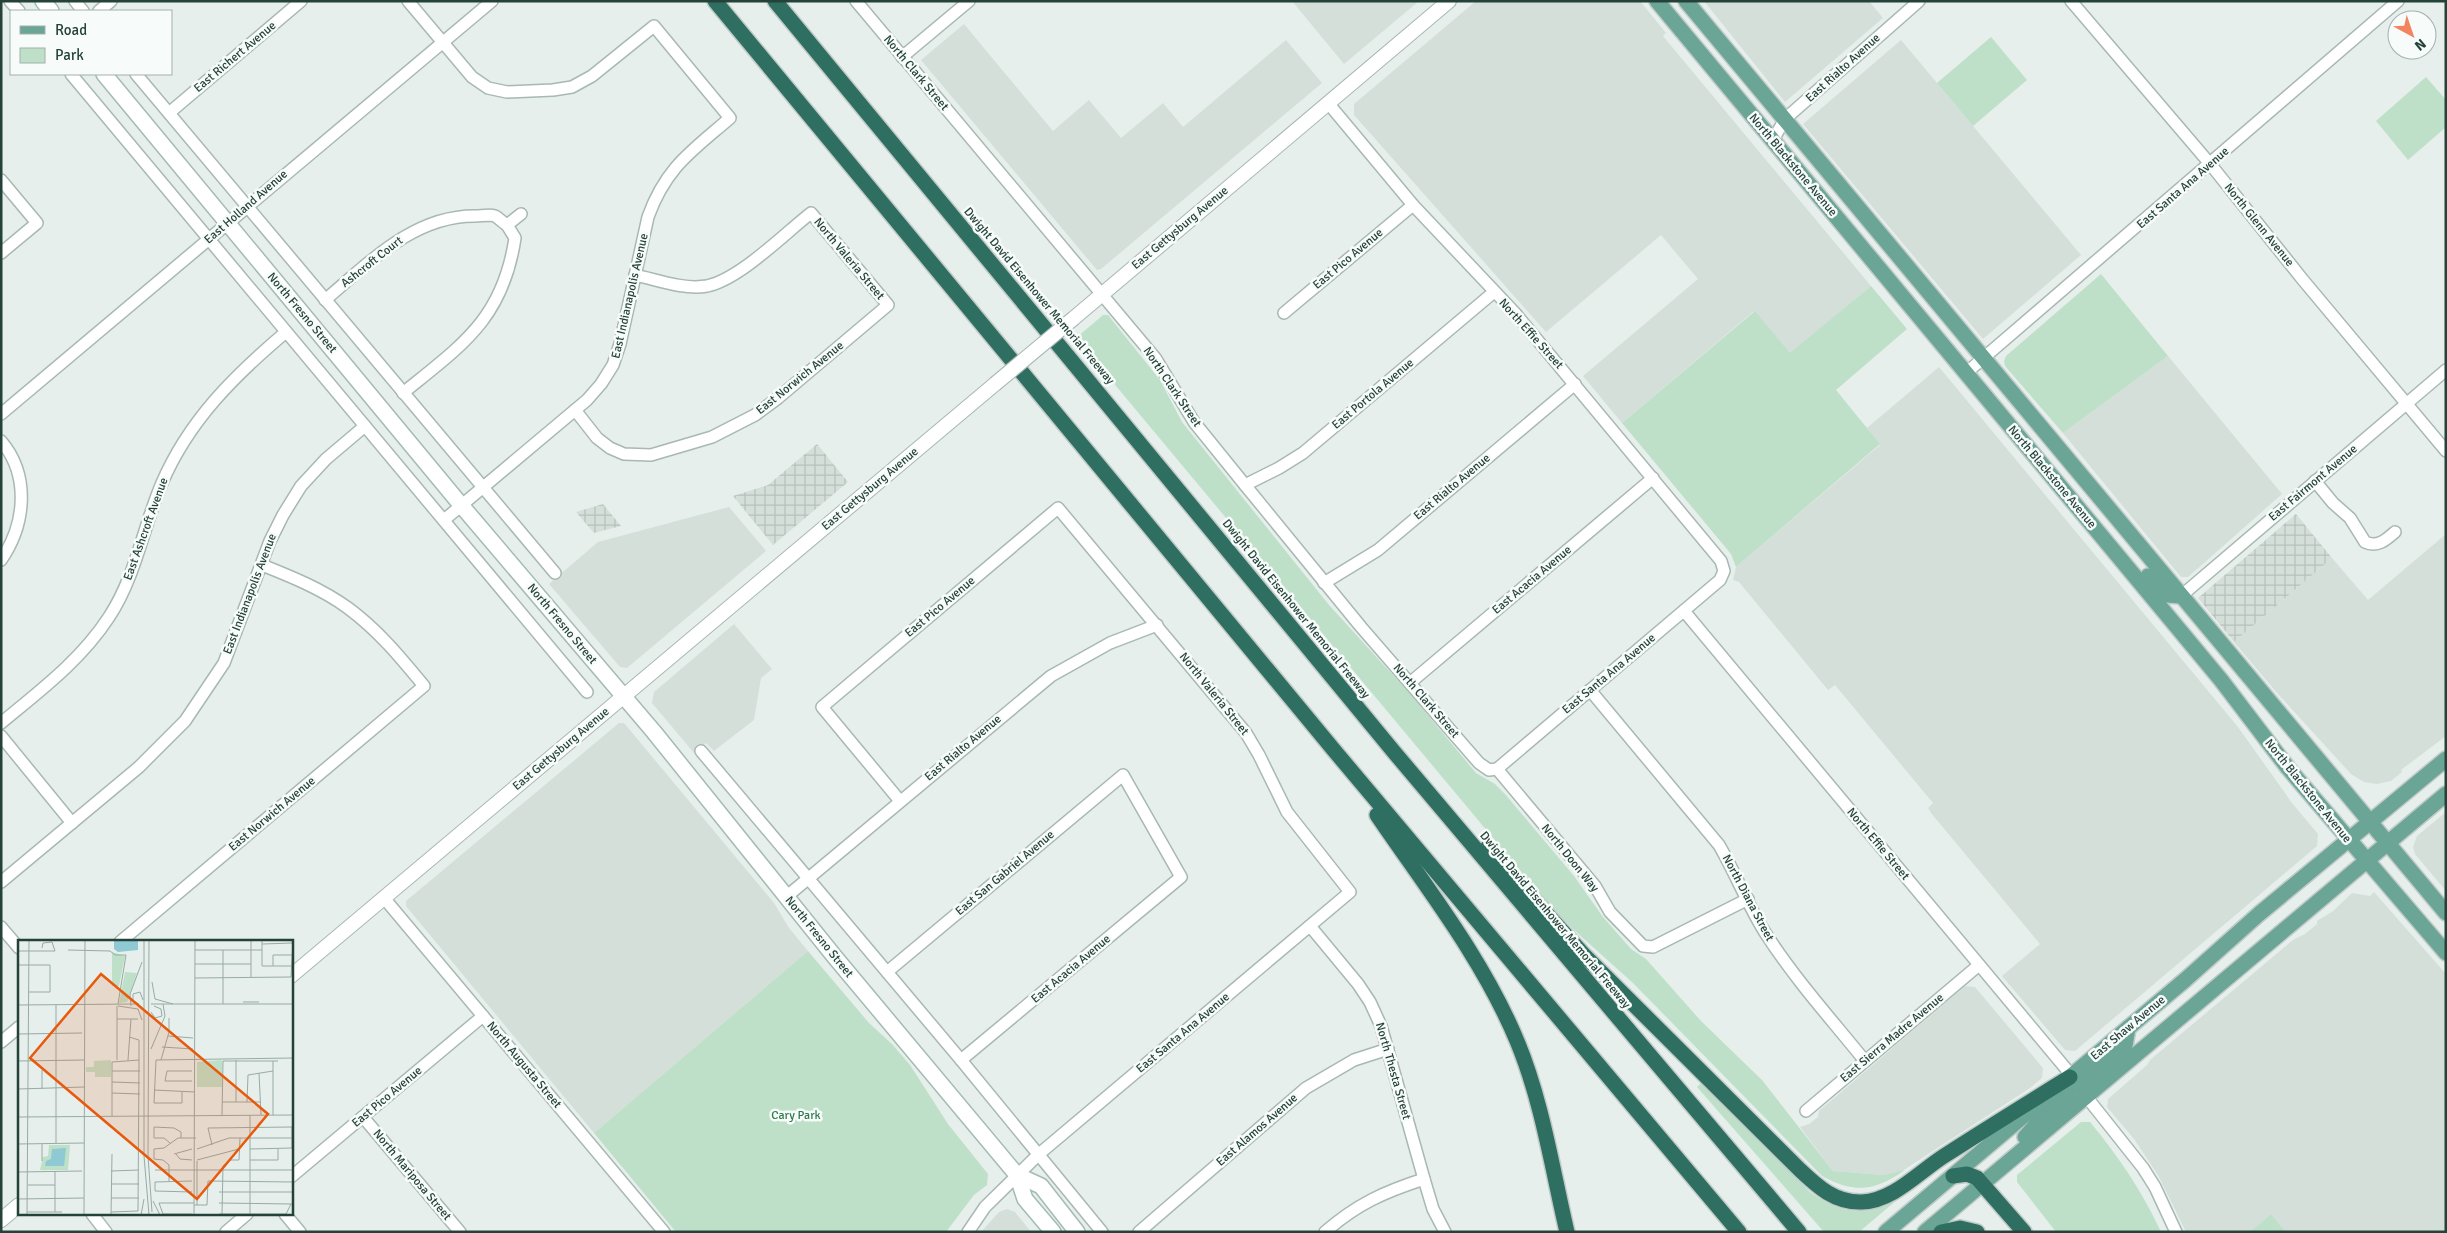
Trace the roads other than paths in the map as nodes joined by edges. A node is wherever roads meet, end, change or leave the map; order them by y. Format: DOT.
graph roads {
  1 [pos="111,1"];
  2 [pos="302,1"];
  3 [pos="408,1"];
  4 [pos="492,1"];
  5 [pos="716,1"];
  6 [pos="775,1"];
  7 [pos="856,1"];
  8 [pos="969,1"];
  9 [pos="1449,1"];
  10 [pos="1657,1"];
  11 [pos="1686,1"];
  12 [pos="1919,1"];
  13 [pos="2071,1"];
  14 [pos="2398,1"];
  15 [pos="100,10"];
  16 [pos="443,42"];
  17 [pos="902,57"];
  18 [pos="72,75"];
  19 [pos="105,75"];
  20 [pos="137,75"];
  21 [pos="1328,103"];
  22 [pos="169,113"];
  23 [pos="1784,120"];
  24 [pos="1773,140"];
  25 [pos="2210,164"];
  26 [pos="1,180"];
  27 [pos="1413,205"];
  28 [pos="247,206"];
  29 [pos="521,214"];
  30 [pos="228,223"];
  31 [pos="507,225"];
  32 [pos="209,239"];
  33 [pos="1,253"];
  34 [pos="635,275"];
  35 [pos="1494,292"];
  36 [pos="1101,295"];
  37 [pos="325,300"];
  38 [pos="888,306"];
  39 [pos="1284,313"];
  40 [pos="286,332"];
  41 [pos="1983,358"];
  42 [pos="2446,370"];
  43 [pos="1966,373"];
  44 [pos="1575,384"];
  45 [pos="403,394"];
  46 [pos="2407,403"];
  47 [pos="575,410"];
  48 [pos="1,414"];
  49 [pos="365,426"];
  50 [pos="1,441"];
  51 [pos="2446,451"];
  52 [pos="1653,478"];
  53 [pos="2315,481"];
  54 [pos="1245,486"];
  55 [pos="482,488"];
  56 [pos="461,505"];
  57 [pos="1058,508"];
  58 [pos="444,520"];
  59 [pos="2395,532"];
  60 [pos="2108,544"];
  61 [pos="1,560"];
  62 [pos="262,565"];
  63 [pos="1724,571"];
  64 [pos="555,573"];
  65 [pos="1324,583"];
  66 [pos="2181,596"];
  67 [pos="1684,611"];
  68 [pos="2164,611"];
  69 [pos="1158,625"];
  70 [pos="1411,682"];
  71 [pos="1590,690"];
  72 [pos="586,692"];
  73 [pos="2264,695"];
  74 [pos="624,696"];
  75 [pos="1,723"];
  76 [pos="1,736"];
  77 [pos="1332,749"];
  78 [pos="701,751"];
  79 [pos="1394,752"];
  80 [pos="2446,759"];
  81 [pos="1493,769"];
  82 [pos="2446,794"];
  83 [pos="900,801"];
  84 [pos="72,823"];
  85 [pos="2370,823"];
  86 [pos="2349,841"];
  87 [pos="2387,843"];
  88 [pos="2366,861"];
  89 [pos="1181,877"];
  90 [pos="808,879"];
  91 [pos="1,882"];
  92 [pos="1350,892"];
  93 [pos="786,897"];
  94 [pos="384,898"];
  95 [pos="1748,899"];
  96 [pos="2446,913"];
  97 [pos="1310,926"];
  98 [pos="1,927"];
  99 [pos="122,940"];
  100 [pos="18,947"];
  101 [pos="2446,953"];
  102 [pos="1979,965"];
  103 [pos="887,972"];
  104 [pos="292,975"];
  105 [pos="483,1016"];
  106 [pos="18,1028"];
  107 [pos="2128,1028"];
  108 [pos="1,1042"];
  109 [pos="1388,1049"];
  110 [pos="1652,1059"];
  111 [pos="961,1060"];
  112 [pos="1865,1060"];
  113 [pos="2071,1076"];
  114 [pos="2085,1095"];
  115 [pos="1806,1111"];
  116 [pos="363,1117"];
  117 [pos="1039,1154"];
  118 [pos="1018,1175"];
  119 [pos="292,1176"];
  120 [pos="1953,1176"];
  121 [pos="1424,1179"];
  122 [pos="1983,1183"];
  123 [pos="18,1206"];
  124 [pos="94,1216"];
  125 [pos="245,1216"];
  126 [pos="287,1216"];
  127 [pos="1,1220"];
  128 [pos="106,1232"];
  129 [pos="226,1232"];
  130 [pos="300,1232"];
  131 [pos="460,1232"];
  132 [pos="664,1232"];
  133 [pos="968,1232"];
  134 [pos="1053,1232"];
  135 [pos="1077,1232"];
  136 [pos="1102,1232"];
  137 [pos="1138,1232"];
  138 [pos="1325,1232"];
  139 [pos="1445,1232"];
  140 [pos="1567,1232"];
  141 [pos="1739,1232"];
  142 [pos="1799,1232"];
  143 [pos="1811,1232"];
  144 [pos="1886,1232"];
  145 [pos="1925,1232"];
  146 [pos="1941,1232"];
  147 [pos="1978,1232"];
  148 [pos="2024,1232"];
  149 [pos="2176,1232"];
  1 -- 15 [label="street"];
  2 -- 22 [label="street, East Richert Avenue"];
  3 -- 16 [label="street"];
  4 -- 16 [label="street, East Holland Avenue"];
  5 -- 77 [label="highway"];
  6 -- 79 [label="highway, Dwight David Eisenhower Memorial Freeway"];
  7 -- 17 [label="street, North Clark Street"];
  8 -- 17 [label="street"];
  9 -- 21 [label="street, East Gettysburg Avenue"];
  10 -- 24 [label="main road, North Blackstone Avenue"];
  11 -- 23 [label="main road, North Blackstone Avenue"];
  12 -- 23 [label="street, East Rialto Avenue"];
  13 -- 25 [label="street, North Glenn Avenue"];
  14 -- 25 [label="street, East Santa Ana Avenue"];
  16 -- 28 [label="street, East Holland Avenue"];
  16 -- 34 [label="street, East Indianapolis Avenue"];
  17 -- 36 [label="street, North Clark Street"];
  18 -- 32 [label="street, North Fresno Street"];
  19 -- 30 [label="main road, North Fresno Street"];
  20 -- 22 [label="street, North Fresno Street"];
  21 -- 27 [label="street, North Effie Street"];
  21 -- 36 [label="street, East Gettysburg Avenue"];
  22 -- 28 [label="street, North Fresno Street"];
  23 -- 24 [label="street, East Rialto Avenue"];
  23 -- 41 [label="main road, North Blackstone Avenue"];
  24 -- 43 [label="main road, North Blackstone Avenue"];
  25 -- 41 [label="street, East Santa Ana Avenue"];
  25 -- 46 [label="street, North Glenn Avenue"];
  26 -- 33 [label="street"];
  27 -- 35 [label="street, North Effie Street"];
  27 -- 39 [label="street, East Pico Avenue"];
  28 -- 30 [label="street, East Holland Avenue"];
  28 -- 37 [label="street, North Fresno Street"];
  29 -- 31 [label="street"];
  30 -- 32 [label="street, East Holland Avenue"];
  30 -- 56 [label="main road, North Fresno Street"];
  31 -- 37 [label="street, Ashcroft Court"];
  31 -- 45 [label="street"];
  32 -- 40 [label="street, North Fresno Street"];
  32 -- 48 [label="street, East Holland Avenue"];
  34 -- 38 [label="street, North Valeria Street"];
  34 -- 47 [label="street, East Indianapolis Avenue"];
  35 -- 44 [label="street, North Effie Street"];
  35 -- 54 [label="street, East Portola Avenue"];
  36 -- 54 [label="street, North Clark Street"];
  36 -- 74 [label="street, East Gettysburg Avenue, bridge"];
  37 -- 45 [label="street, North Fresno Street"];
  38 -- 47 [label="street, East Norwich Avenue"];
  40 -- 49 [label="street, North Fresno Street"];
  40 -- 75 [label="street, East Ashcroft Avenue"];
  41 -- 43 [label="street, East Santa Ana Avenue"];
  41 -- 66 [label="main road, North Blackstone Avenue"];
  42 -- 46 [label="street, East Fairmont Avenue"];
  43 -- 60 [label="main road, North Blackstone Avenue"];
  44 -- 52 [label="street, North Effie Street"];
  44 -- 65 [label="street, East Rialto Avenue"];
  45 -- 55 [label="street, North Fresno Street"];
  46 -- 51 [label="street, North Glenn Avenue"];
  46 -- 53 [label="street, East Fairmont Avenue"];
  47 -- 55 [label="street, East Indianapolis Avenue"];
  49 -- 58 [label="street, North Fresno Street"];
  49 -- 62 [label="street, East Indianapolis Avenue"];
  50 -- 61 [label="street"];
  52 -- 63 [label="street, North Effie Street"];
  52 -- 70 [label="street, East Acacia Avenue"];
  53 -- 59 [label="street"];
  53 -- 66 [label="street, East Fairmont Avenue"];
  54 -- 65 [label="street, North Clark Street"];
  55 -- 56 [label="street, East Indianapolis Avenue"];
  55 -- 64 [label="street, North Fresno Street"];
  56 -- 58 [label="street, East Indianapolis Avenue"];
  56 -- 74 [label="main road, North Fresno Street"];
  57 -- 69 [label="street, North Valeria Street"];
  57 -- 83 [label="street, East Pico Avenue"];
  58 -- 72 [label="street, North Fresno Street"];
  60 -- 66 [label="main road"];
  60 -- 68 [label="main road, North Blackstone Avenue"];
  62 -- 84 [label="street, East Indianapolis Avenue"];
  62 -- 99 [label="street, East Norwich Avenue"];
  63 -- 67 [label="street, East Santa Ana Avenue"];
  65 -- 70 [label="street, North Clark Street"];
  66 -- 73 [label="main road, North Blackstone Avenue"];
  67 -- 71 [label="street, East Santa Ana Avenue"];
  67 -- 102 [label="street, North Effie Street"];
  68 -- 73 [label="main road"];
  68 -- 86 [label="main road, North Blackstone Avenue"];
  69 -- 83 [label="street, East Rialto Avenue"];
  69 -- 92 [label="street, North Valeria Street"];
  70 -- 81 [label="street, North Clark Street"];
  71 -- 81 [label="street, East Santa Ana Avenue"];
  71 -- 95 [label="street, North Diana Street"];
  73 -- 85 [label="main road, North Blackstone Avenue"];
  74 -- 93 [label="main road, North Fresno Street"];
  74 -- 94 [label="street, East Gettysburg Avenue"];
  76 -- 84 [label="street"];
  77 -- 140 [label="highway"];
  77 -- 141 [label="highway"];
  78 -- 90 [label="street"];
  79 -- 110 [label="highway, Dwight David Eisenhower Memorial Freeway"];
  79 -- 113 [label="highway"];
  80 -- 85 [label="main road, East Shaw Avenue"];
  81 -- 95 [label="street, North Doon Way"];
  82 -- 87 [label="main road, East Shaw Avenue"];
  83 -- 90 [label="street, East Rialto Avenue"];
  84 -- 91 [label="street, East Indianapolis Avenue"];
  85 -- 86 [label="main road, East Shaw Avenue"];
  85 -- 87 [label="main road, North Blackstone Avenue"];
  86 -- 88 [label="main road, North Blackstone Avenue"];
  86 -- 107 [label="main road, East Shaw Avenue"];
  87 -- 88 [label="main road, East Shaw Avenue"];
  87 -- 96 [label="main road, North Blackstone Avenue"];
  88 -- 101 [label="main road, North Blackstone Avenue"];
  88 -- 114 [label="main road, East Shaw Avenue"];
  89 -- 103 [label="street, East San Gabriel Avenue"];
  89 -- 111 [label="street, East Acacia Avenue"];
  90 -- 93 [label="street, East Rialto Avenue"];
  90 -- 103 [label="street"];
  92 -- 97 [label="street, East Santa Ana Avenue"];
  93 -- 118 [label="main road, North Fresno Street"];
  94 -- 104 [label="street, East Gettysburg Avenue"];
  94 -- 105 [label="street, North Augusta Street"];
  95 -- 112 [label="street, North Diana Street"];
  97 -- 109 [label="street, North Thesta Street"];
  97 -- 117 [label="street, East Santa Ana Avenue"];
  98 -- 100 [label="street"];
  102 -- 112 [label="street, East Sierra Madre Avenue"];
  102 -- 113 [label="street, North Effie Street"];
  103 -- 111 [label="street"];
  105 -- 116 [label="street, East Pico Avenue"];
  105 -- 132 [label="street, North Augusta Street"];
  106 -- 108 [label="street"];
  107 -- 113 [label="main road, East Shaw Avenue"];
  107 -- 114 [label="main road"];
  109 -- 121 [label="street, North Thesta Street"];
  109 -- 137 [label="street, East Alamos Avenue"];
  110 -- 142 [label="highway, Dwight David Eisenhower Memorial Freeway"];
  110 -- 143 [label="highway"];
  111 -- 117 [label="street"];
  112 -- 115 [label="street, East Sierra Madre Avenue"];
  113 -- 120 [label="main road, East Shaw Avenue"];
  113 -- 122 [label="main road"];
  114 -- 122 [label="main road, East Shaw Avenue"];
  114 -- 149 [label="street"];
  116 -- 119 [label="street, East Pico Avenue"];
  116 -- 131 [label="street, North Mariposa Street"];
  117 -- 118 [label="street, East Santa Ana Avenue"];
  117 -- 136 [label="street"];
  118 -- 133 [label="street, East Santa Ana Avenue"];
  118 -- 134 [label="main road, North Fresno Street"];
  118 -- 135 [label="main road, North Fresno Street"];
  120 -- 122 [label="highway"];
  120 -- 144 [label="main road, East Shaw Avenue"];
  121 -- 138 [label="street"];
  121 -- 139 [label="street, North Thesta Street"];
  122 -- 145 [label="main road, East Shaw Avenue"];
  122 -- 148 [label="highway"];
  123 -- 127 [label="street"];
  124 -- 128 [label="street"];
  125 -- 129 [label="street"];
  126 -- 130 [label="street"];
  146 -- 147 [label="highway"];
}
